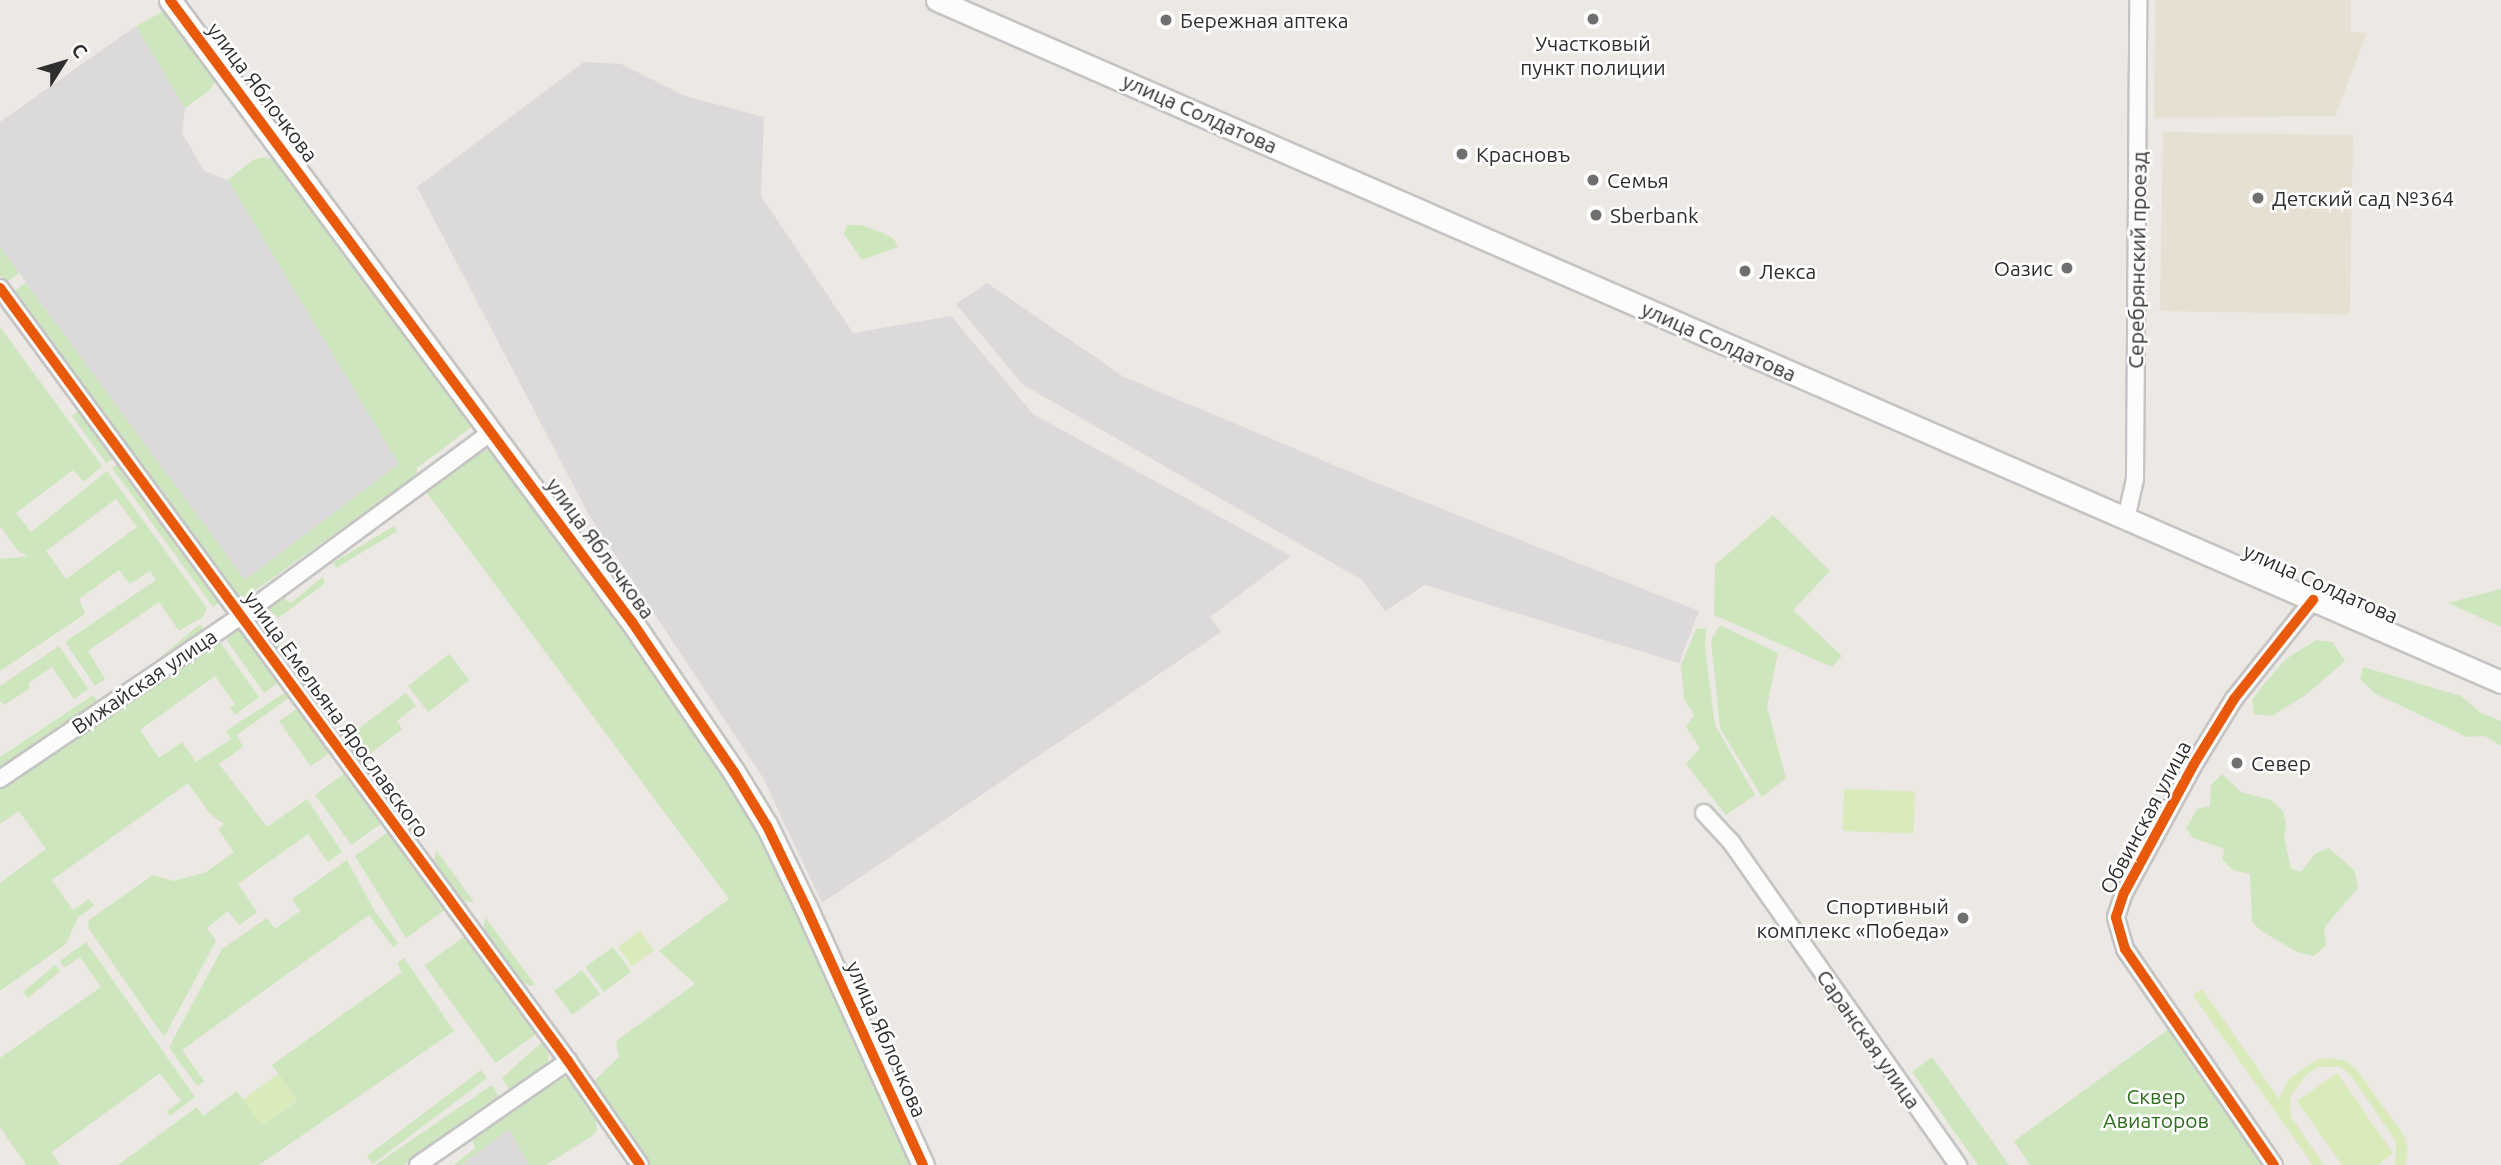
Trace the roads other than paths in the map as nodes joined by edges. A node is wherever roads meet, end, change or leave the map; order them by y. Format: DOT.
graph roads {
  1 [pos="170,0"];
  2 [pos="936,0"];
  3 [pos="2138,0"];
  4 [pos="0,288"];
  5 [pos="491,432"];
  6 [pos="2126,519"];
  7 [pos="2313,600"];
  8 [pos="242,615"];
  9 [pos="2501,682"];
  10 [pos="0,779"];
  11 [pos="1704,813"];
  12 [pos="568,1061"];
  13 [pos="418,1165"];
  14 [pos="640,1165"];
  15 [pos="923,1165"];
  16 [pos="1958,1165"];
  17 [pos="2274,1165"];
  1 -- 5 [label="main road, улица Яблочкова"];
  2 -- 6 [label="main road, улица Солдатова"];
  3 -- 6 [label="street, Серебрянский проезд"];
  4 -- 8 [label="street, улица Емельяна Ярославского"];
  5 -- 8 [label="street, Вижайская улица"];
  5 -- 15 [label="main road, улица Яблочкова"];
  6 -- 7 [label="main road, улица Солдатова"];
  7 -- 9 [label="main road, улица Солдатова"];
  7 -- 17 [label="street, Обвинская улица"];
  8 -- 10 [label="street, Вижайская улица"];
  8 -- 12 [label="street, улица Емельяна Ярославского"];
  11 -- 16 [label="street, Саранская улица"];
  12 -- 13 [label="street"];
  12 -- 14 [label="street, улица Емельяна Ярославского"];
}
